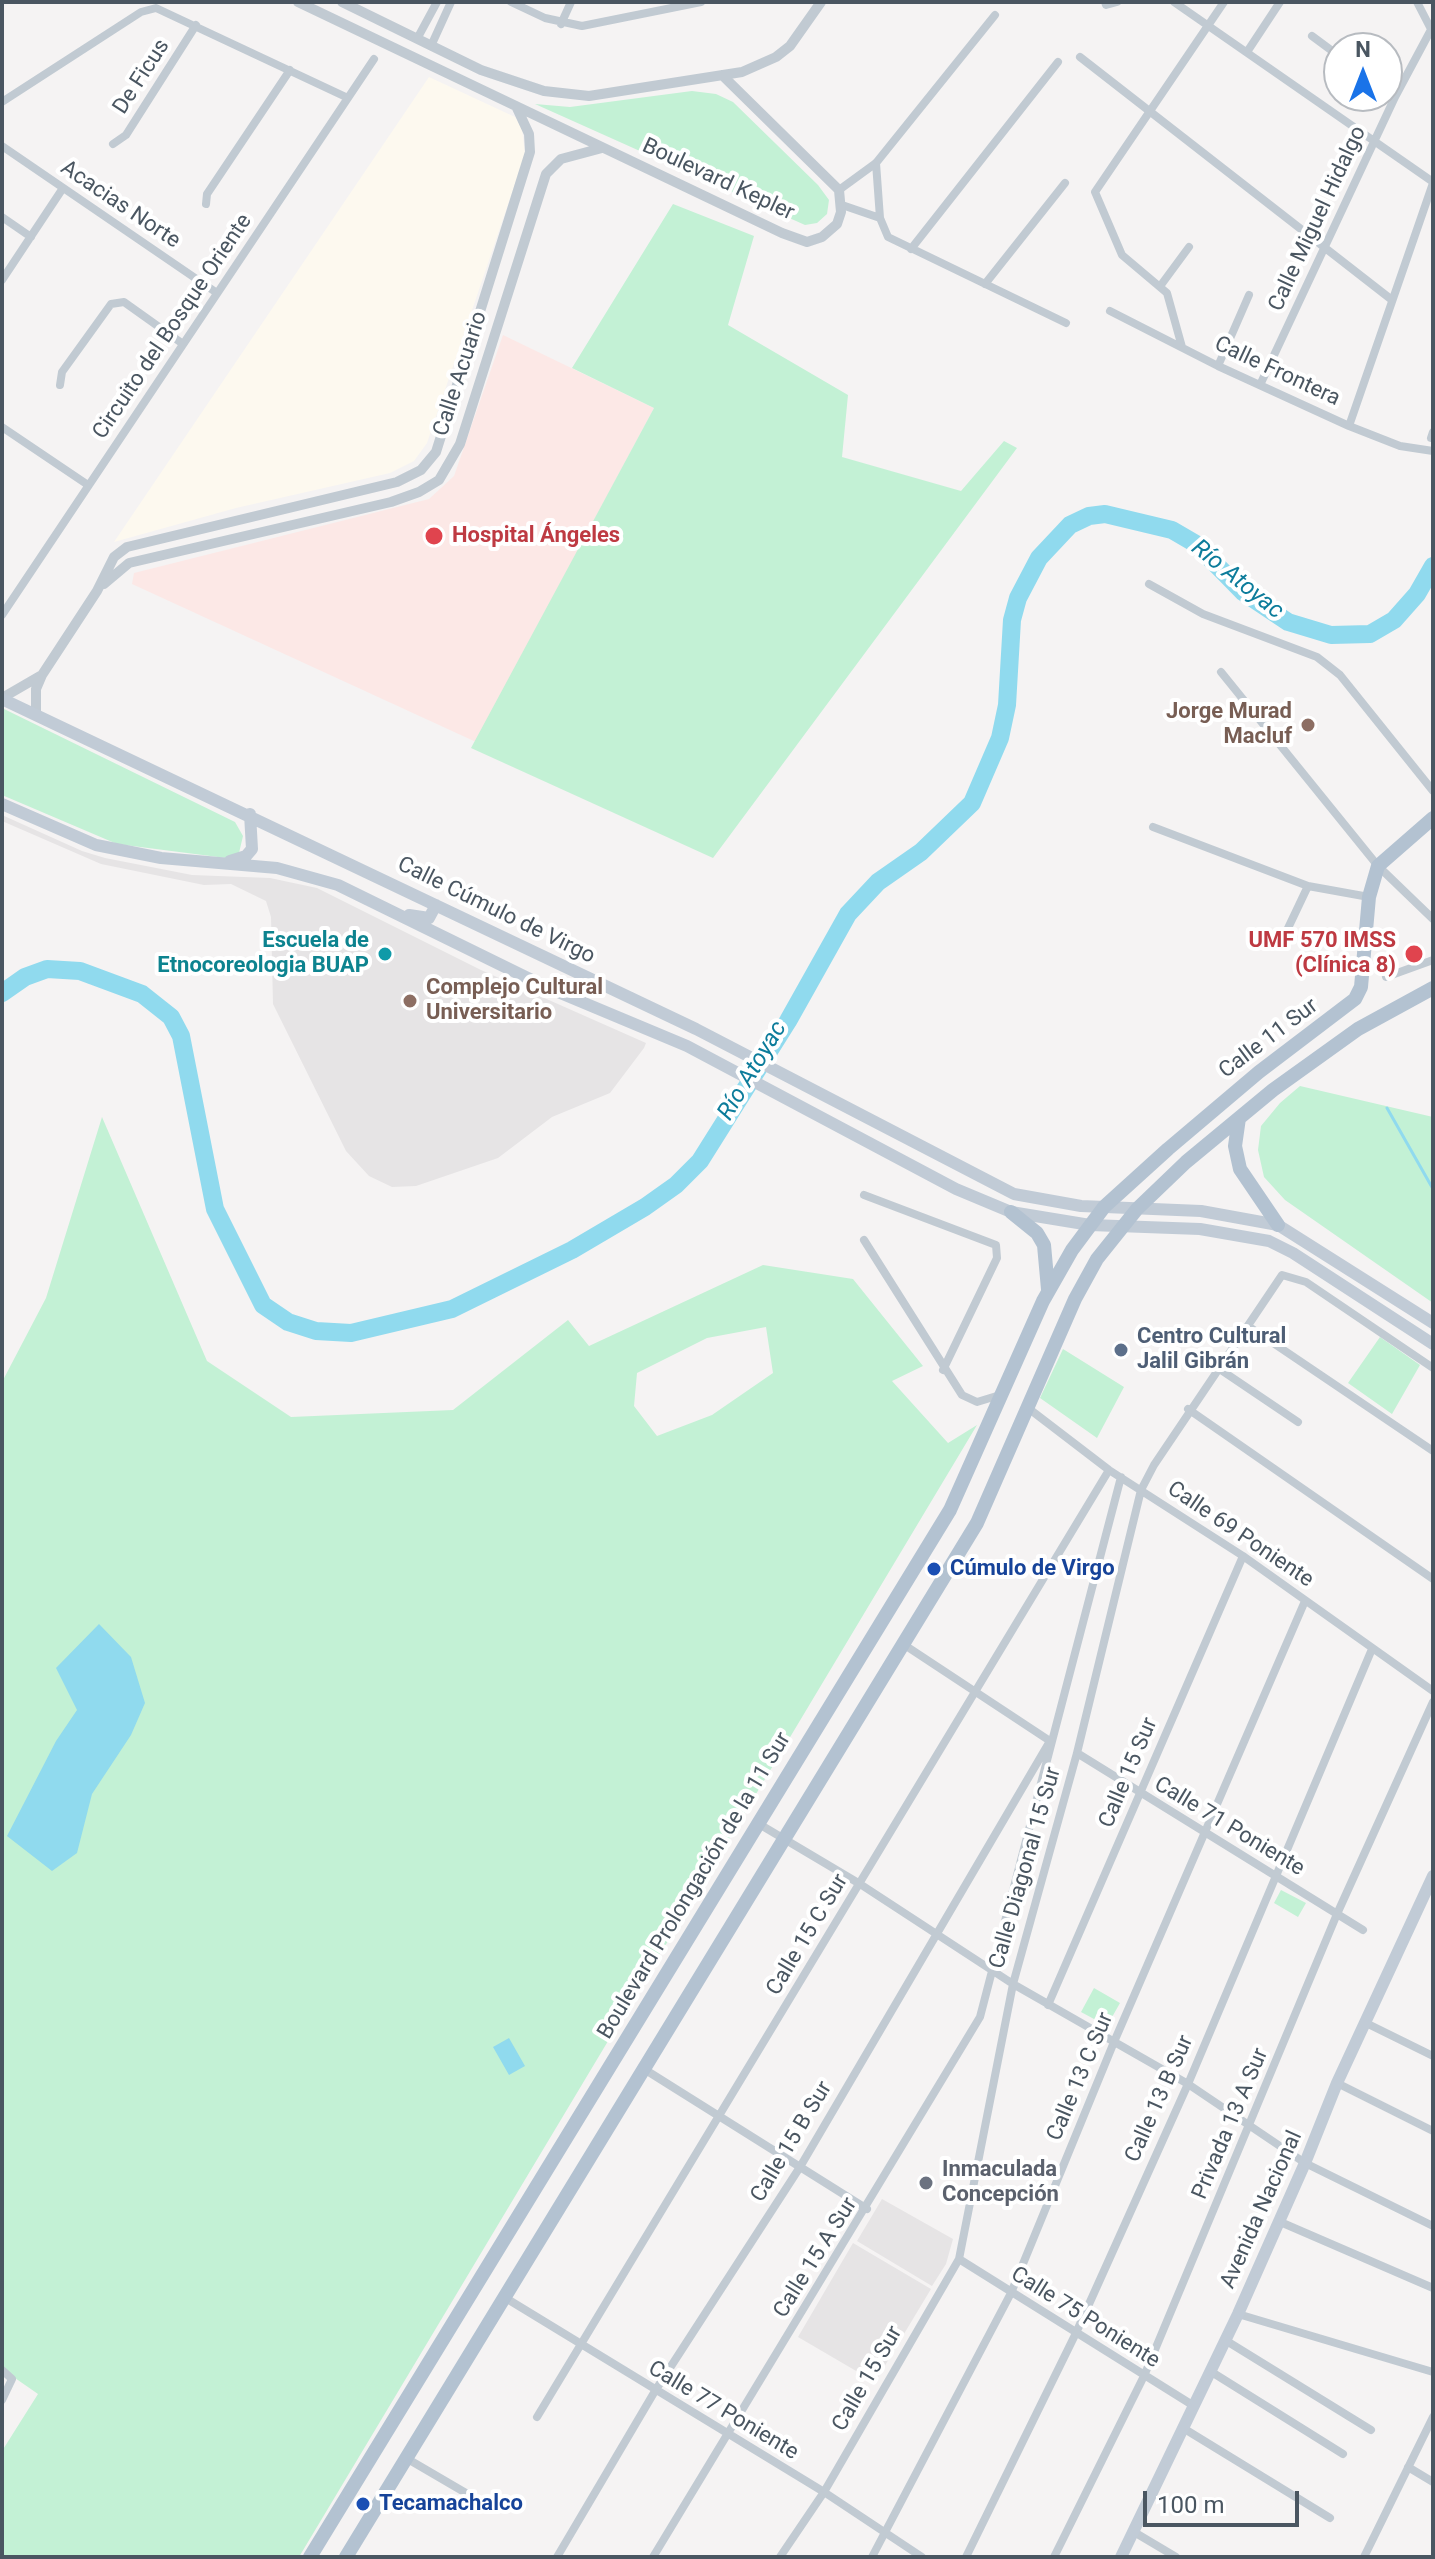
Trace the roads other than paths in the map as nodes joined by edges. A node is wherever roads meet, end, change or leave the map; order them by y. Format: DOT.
graph roads {
  1 [pos="298,2"];
  2 [pos="342,2"];
  3 [pos="437,2"];
  4 [pos="451,2"];
  5 [pos="511,2"];
  6 [pos="571,2"];
  7 [pos="701,2"];
  8 [pos="821,2"];
  9 [pos="1105,2"];
  10 [pos="1117,2"];
  11 [pos="1174,2"];
  12 [pos="1224,2"];
  13 [pos="1280,2"];
  14 [pos="1417,2"];
  15 [pos="995,15"];
  16 [pos="561,24"];
  17 [pos="196,25"];
  18 [pos="1208,26"];
  19 [pos="1432,30"];
  20 [pos="1312,36"];
  21 [pos="417,39"];
  22 [pos="1323,44"];
  23 [pos="436,48"];
  24 [pos="1247,52"];
  25 [pos="1080,57"];
  26 [pos="374,59"];
  27 [pos="1058,62"];
  28 [pos="432,66"];
  29 [pos="290,70"];
  30 [pos="722,75"];
  31 [pos="1403,75"];
  32 [pos="348,98"];
  33 [pos="2,102"];
  34 [pos="516,106"];
  35 [pos="1385,112"];
  36 [pos="1147,113"];
  37 [pos="1376,140"];
  38 [pos="113,144"];
  39 [pos="2,146"];
  40 [pos="604,148"];
  41 [pos="876,163"];
  42 [pos="1433,182"];
  43 [pos="1065,183"];
  44 [pos="63,188"];
  45 [pos="839,190"];
  46 [pos="206,204"];
  47 [pos="842,205"];
  48 [pos="2,217"];
  49 [pos="880,218"];
  50 [pos="31,237"];
  51 [pos="1189,247"];
  52 [pos="1325,248"];
  53 [pos="911,249"];
  54 [pos="494,275"];
  55 [pos="512,279"];
  56 [pos="2,280"];
  57 [pos="985,284"];
  58 [pos="1161,285"];
  59 [pos="217,293"];
  60 [pos="1249,295"];
  61 [pos="1392,300"];
  62 [pos="1110,311"];
  63 [pos="1066,323"];
  64 [pos="183,344"];
  65 [pos="1182,347"];
  66 [pos="1218,366"];
  67 [pos="60,385"];
  68 [pos="1260,385"];
  69 [pos="1349,426"];
  70 [pos="2,427"];
  71 [pos="1433,451"];
  72 [pos="88,485"];
  73 [pos="1149,584"];
  74 [pos="97,591"];
  75 [pos="2,615"];
  76 [pos="1221,672"];
  77 [pos="42,675"];
  78 [pos="2,698"];
  79 [pos="36,714"];
  80 [pos="1433,791"];
  81 [pos="2,804"];
  82 [pos="250,814"];
  83 [pos="1433,818"];
  84 [pos="1153,827"];
  85 [pos="211,864"];
  86 [pos="1381,869"];
  87 [pos="1308,886"];
  88 [pos="1369,897"];
  89 [pos="436,905"];
  90 [pos="387,909"];
  91 [pos="1433,919"];
  92 [pos="1280,945"];
  93 [pos="1433,960"];
  94 [pos="1386,977"];
  95 [pos="1433,988"];
  96 [pos="1239,1118"];
  97 [pos="1168,1149"];
  98 [pos="1186,1162"];
  99 [pos="864,1195"];
  100 [pos="1104,1207"];
  101 [pos="1137,1209"];
  102 [pos="1011,1212"];
  103 [pos="1090,1225"];
  104 [pos="1278,1225"];
  105 [pos="1123,1227"];
  106 [pos="864,1240"];
  107 [pos="1048,1289"];
  108 [pos="1433,1323"];
  109 [pos="1248,1326"];
  110 [pos="1433,1344"];
  111 [pos="1218,1368"];
  112 [pos="1433,1368"];
  113 [pos="943,1370"];
  114 [pos="1001,1395"];
  115 [pos="1028,1408"];
  116 [pos="1188,1409"];
  117 [pos="1298,1422"];
  118 [pos="1433,1451"];
  119 [pos="1109,1470"];
  120 [pos="1121,1477"];
  121 [pos="1141,1490"];
  122 [pos="1243,1556"];
  123 [pos="1433,1579"];
  124 [pos="1305,1601"];
  125 [pos="903,1644"];
  126 [pos="1372,1649"];
  127 [pos="977,1691"];
  128 [pos="1433,1691"];
  129 [pos="1433,1702"];
  130 [pos="1050,1741"];
  131 [pos="1077,1753"];
  132 [pos="1139,1794"];
  133 [pos="759,1824"];
  134 [pos="1205,1834"];
  135 [pos="785,1838"];
  136 [pos="1275,1876"];
  137 [pos="1432,1881"];
  138 [pos="860,1884"];
  139 [pos="1337,1914"];
  140 [pos="1363,1930"];
  141 [pos="936,1933"];
  142 [pos="993,1971"];
  143 [pos="1013,1984"];
  144 [pos="1048,2005"];
  145 [pos="1364,2022"];
  146 [pos="1114,2042"];
  147 [pos="1433,2056"];
  148 [pos="644,2069"];
  149 [pos="1337,2083"];
  150 [pos="1188,2084"];
  151 [pos="719,2116"];
  152 [pos="1251,2125"];
  153 [pos="1433,2131"];
  154 [pos="1305,2163"];
  155 [pos="800,2167"];
  156 [pos="867,2209"];
  157 [pos="1278,2221"];
  158 [pos="1433,2226"];
  159 [pos="959,2259"];
  160 [pos="1433,2288"];
  161 [pos="1011,2293"];
  162 [pos="504,2297"];
  163 [pos="1238,2314"];
  164 [pos="1076,2333"];
  165 [pos="1225,2340"];
  166 [pos="581,2345"];
  167 [pos="2,2370"];
  168 [pos="1210,2371"];
  169 [pos="1433,2372"];
  170 [pos="1144,2376"];
  171 [pos="655,2391"];
  172 [pos="2,2400"];
  173 [pos="1194,2406"];
  174 [pos="537,2417"];
  175 [pos="1433,2417"];
  176 [pos="1183,2428"];
  177 [pos="1371,2430"];
  178 [pos="727,2435"];
  179 [pos="1343,2454"];
  180 [pos="406,2458"];
  181 [pos="1408,2467"];
  182 [pos="1433,2482"];
  183 [pos="824,2492"];
  184 [pos="471,2496"];
  185 [pos="1330,2518"];
  186 [pos="1134,2532"];
  187 [pos="887,2534"];
  188 [pos="310,2557"];
  189 [pos="346,2557"];
  190 [pos="557,2557"];
  191 [pos="653,2557"];
  192 [pos="780,2557"];
  193 [pos="872,2557"];
  194 [pos="922,2557"];
  195 [pos="966,2557"];
  196 [pos="1054,2557"];
  197 [pos="1121,2557"];
  198 [pos="1176,2557"];
  199 [pos="1364,2557"];
  1 -- 28 [label="street, Boulevard Kepler"];
  2 -- 21 [label="street"];
  3 -- 21 [label="street"];
  4 -- 23 [label="street"];
  5 -- 16 [label="street"];
  6 -- 16 [label="street"];
  7 -- 16 [label="street"];
  8 -- 30 [label="street"];
  9 -- 10 [label="street"];
  11 -- 18 [label="street"];
  12 -- 18 [label="street"];
  13 -- 24 [label="street"];
  14 -- 19 [label="street"];
  15 -- 41 [label="street"];
  17 -- 29 [label="street"];
  17 -- 33 [label="street"];
  17 -- 38 [label="street, De Ficus"];
  18 -- 24 [label="street"];
  18 -- 36 [label="street"];
  19 -- 31 [label="street, Calle Miguel Hidalgo"];
  20 -- 22 [label="street"];
  21 -- 23 [label="street"];
  23 -- 28 [label="street"];
  23 -- 30 [label="street"];
  24 -- 37 [label="street"];
  25 -- 36 [label="street"];
  26 -- 32 [label="street, Circuito del Bosque Oriente"];
  27 -- 53 [label="street"];
  28 -- 34 [label="street, Boulevard Kepler"];
  29 -- 32 [label="street"];
  29 -- 46 [label="street"];
  30 -- 45 [label="street"];
  32 -- 59 [label="street, Circuito del Bosque Oriente"];
  34 -- 40 [label="street, Boulevard Kepler"];
  34 -- 54 [label="street, Calle Acuario"];
  35 -- 37 [label="street, Calle Miguel Hidalgo"];
  36 -- 52 [label="street"];
  36 -- 58 [label="street"];
  37 -- 42 [label="street"];
  37 -- 52 [label="street, Calle Miguel Hidalgo"];
  39 -- 44 [label="street, Acacias Norte"];
  40 -- 47 [label="street, Boulevard Kepler"];
  40 -- 55 [label="street, Calle Acuario"];
  41 -- 45 [label="street"];
  41 -- 49 [label="street"];
  42 -- 61 [label="street"];
  43 -- 57 [label="street"];
  44 -- 50 [label="street"];
  44 -- 59 [label="street, Acacias Norte"];
  45 -- 47 [label="street"];
  47 -- 49 [label="street"];
  48 -- 50 [label="street"];
  49 -- 53 [label="street"];
  50 -- 56 [label="street"];
  51 -- 58 [label="street"];
  52 -- 61 [label="street"];
  52 -- 68 [label="street, Calle Miguel Hidalgo"];
  53 -- 57 [label="street"];
  54 -- 55 [label="street"];
  54 -- 74 [label="street, Calle Acuario"];
  55 -- 74 [label="street, Calle Acuario"];
  57 -- 63 [label="street"];
  58 -- 65 [label="street"];
  59 -- 64 [label="street, Circuito del Bosque Oriente"];
  60 -- 66 [label="street"];
  61 -- 69 [label="street"];
  62 -- 65 [label="street, Calle Frontera"];
  64 -- 67 [label="street"];
  64 -- 72 [label="street, Circuito del Bosque Oriente"];
  65 -- 66 [label="street, Calle Frontera"];
  66 -- 68 [label="street, Calle Frontera"];
  68 -- 69 [label="street, Calle Frontera"];
  69 -- 71 [label="street, Calle Frontera"];
  70 -- 72 [label="street"];
  72 -- 75 [label="street, Circuito del Bosque Oriente"];
  73 -- 80 [label="street"];
  74 -- 77 [label="street, Calle Acuario"];
  76 -- 86 [label="street"];
  77 -- 78 [label="street, Calle Acuario"];
  77 -- 79 [label="street, Calle Acuario"];
  78 -- 79 [label="main road, Calle Cúmulo de Virgo"];
  79 -- 82 [label="main road, Calle Cúmulo de Virgo"];
  81 -- 85 [label="main road, Calle Cúmulo de Virgo"];
  82 -- 85 [label="main road"];
  82 -- 89 [label="main road, Calle Cúmulo de Virgo"];
  83 -- 86 [label="main road"];
  84 -- 87 [label="street"];
  85 -- 90 [label="main road, Calle Cúmulo de Virgo"];
  86 -- 88 [label="main road, Calle 11 Sur"];
  86 -- 91 [label="street"];
  87 -- 88 [label="street"];
  87 -- 92 [label="street"];
  88 -- 97 [label="main road, Calle 11 Sur"];
  89 -- 90 [label="main road"];
  89 -- 100 [label="main road, Calle Cúmulo de Virgo"];
  90 -- 102 [label="main road, Calle Cúmulo de Virgo"];
  93 -- 94 [label="street"];
  95 -- 96 [label="main road, Calle 11 Sur"];
  96 -- 98 [label="main road, Calle 11 Sur"];
  96 -- 104 [label="main road"];
  97 -- 98 [label="main road"];
  97 -- 100 [label="main road, Calle 11 Sur"];
  98 -- 101 [label="main road, Calle 11 Sur"];
  99 -- 113 [label="street"];
  100 -- 101 [label="main road, Calle Cúmulo de Virgo"];
  100 -- 103 [label="main road, Calle 11 Sur"];
  101 -- 104 [label="main road, Calle Cúmulo de Virgo"];
  101 -- 105 [label="main road, Calle 11 Sur"];
  102 -- 103 [label="main road, Calle Cúmulo de Virgo"];
  102 -- 107 [label="main road"];
  103 -- 105 [label="main road, Calle Cúmulo de Virgo"];
  103 -- 107 [label="main road, Boulevard Prolongación de la 11 Sur"];
  104 -- 108 [label="main road"];
  105 -- 110 [label="main road, Calle Cúmulo de Virgo"];
  105 -- 115 [label="main road"];
  106 -- 113 [label="street"];
  107 -- 114 [label="main road, Boulevard Prolongación de la 11 Sur"];
  109 -- 111 [label="street, Calle Diagonal 15 Sur"];
  109 -- 112 [label="street, Calle Diagonal 15 Sur"];
  109 -- 118 [label="street"];
  111 -- 116 [label="street, Calle Diagonal 15 Sur"];
  111 -- 117 [label="street"];
  113 -- 114 [label="street"];
  114 -- 133 [label="main road, Boulevard Prolongación de la 11 Sur"];
  115 -- 119 [label="street, Calle 69 Poniente"];
  115 -- 125 [label="main road"];
  116 -- 121 [label="street, Calle Diagonal 15 Sur"];
  116 -- 123 [label="street"];
  119 -- 120 [label="street, Calle 69 Poniente"];
  119 -- 127 [label="street, Calle 15 C Sur"];
  120 -- 121 [label="street, Calle 69 Poniente"];
  120 -- 130 [label="street, Calle Diagonal 15 Sur"];
  121 -- 122 [label="street, Calle 69 Poniente"];
  121 -- 131 [label="street, Calle Diagonal 15 Sur"];
  122 -- 124 [label="street, Calle 69 Poniente"];
  122 -- 132 [label="street, Calle 15 Sur"];
  124 -- 126 [label="street, Calle 69 Poniente"];
  124 -- 134 [label="street, Calle 13 C Sur"];
  125 -- 127 [label="street"];
  125 -- 135 [label="main road"];
  126 -- 128 [label="street, Calle 69 Poniente"];
  126 -- 136 [label="street, Calle 13 B Sur"];
  127 -- 130 [label="street"];
  127 -- 138 [label="street, Calle 15 C Sur"];
  129 -- 139 [label="street, Privada 13 A Sur"];
  130 -- 141 [label="street, Calle 15 B Sur"];
  130 -- 142 [label="street, Calle Diagonal 15 Sur"];
  131 -- 132 [label="street, Calle 71 Poniente"];
  131 -- 143 [label="street, Calle Diagonal 15 Sur"];
  132 -- 134 [label="street, Calle 71 Poniente"];
  132 -- 144 [label="street, Calle 15 Sur"];
  133 -- 135 [label="street"];
  133 -- 188 [label="main road, Boulevard Prolongación de la 11 Sur"];
  134 -- 136 [label="street, Calle 71 Poniente"];
  134 -- 146 [label="street, Calle 13 C Sur"];
  135 -- 138 [label="street"];
  135 -- 148 [label="main road"];
  136 -- 139 [label="street, Calle 71 Poniente"];
  136 -- 150 [label="street, Calle 13 B Sur"];
  137 -- 145 [label="main road, Avenida Nacional"];
  138 -- 141 [label="street"];
  138 -- 151 [label="street, Calle 15 C Sur"];
  139 -- 140 [label="street, Calle 71 Poniente"];
  139 -- 152 [label="street, Privada 13 A Sur"];
  141 -- 142 [label="street"];
  141 -- 155 [label="street, Calle 15 B Sur"];
  142 -- 143 [label="street"];
  142 -- 156 [label="street, Calle 15 A Sur"];
  143 -- 144 [label="street"];
  143 -- 159 [label="street, Calle Diagonal 15 Sur"];
  144 -- 146 [label="street"];
  145 -- 147 [label="street"];
  145 -- 149 [label="main road, Avenida Nacional"];
  146 -- 150 [label="street"];
  146 -- 161 [label="street, Calle 13 C Sur"];
  148 -- 151 [label="street"];
  148 -- 162 [label="main road"];
  149 -- 153 [label="street"];
  149 -- 154 [label="main road, Avenida Nacional"];
  150 -- 152 [label="street"];
  150 -- 164 [label="street, Calle 13 B Sur"];
  151 -- 155 [label="street"];
  151 -- 166 [label="street, Calle 15 C Sur"];
  152 -- 154 [label="street"];
  152 -- 170 [label="street, Privada 13 A Sur"];
  154 -- 157 [label="main road, Avenida Nacional"];
  154 -- 158 [label="street"];
  155 -- 156 [label="street"];
  155 -- 171 [label="street, Calle 15 B Sur"];
  156 -- 178 [label="street, Calle 15 A Sur"];
  157 -- 160 [label="street"];
  157 -- 163 [label="main road, Avenida Nacional"];
  159 -- 161 [label="street, Calle 75 Poniente"];
  159 -- 183 [label="street, Calle 15 Sur"];
  161 -- 164 [label="street, Calle 75 Poniente"];
  161 -- 187 [label="street, Calle 13 C Sur"];
  162 -- 166 [label="street, Calle 77 Poniente"];
  162 -- 180 [label="main road"];
  163 -- 165 [label="main road, Avenida Nacional"];
  163 -- 169 [label="street"];
  164 -- 170 [label="street, Calle 75 Poniente"];
  164 -- 195 [label="street, Calle 13 B Sur"];
  165 -- 168 [label="main road, Avenida Nacional"];
  165 -- 177 [label="street"];
  166 -- 171 [label="street, Calle 77 Poniente"];
  166 -- 174 [label="street, Calle 15 C Sur"];
  167 -- 172 [label="street"];
  168 -- 173 [label="main road, Avenida Nacional"];
  168 -- 179 [label="street"];
  170 -- 173 [label="street, Calle 75 Poniente"];
  170 -- 196 [label="street, Privada 13 A Sur"];
  171 -- 178 [label="street, Calle 77 Poniente"];
  171 -- 190 [label="street, Calle 15 B Sur"];
  173 -- 176 [label="main road, Avenida Nacional"];
  175 -- 181 [label="street"];
  176 -- 185 [label="street"];
  176 -- 186 [label="main road, Avenida Nacional"];
  178 -- 183 [label="street, Calle 77 Poniente"];
  178 -- 191 [label="street, Calle 15 A Sur"];
  180 -- 184 [label="street"];
  180 -- 189 [label="main road"];
  181 -- 182 [label="street"];
  181 -- 199 [label="street"];
  183 -- 187 [label="street, Calle 77 Poniente"];
  183 -- 192 [label="street, Calle 15 Sur"];
  186 -- 197 [label="main road, Avenida Nacional"];
  186 -- 198 [label="street"];
  187 -- 193 [label="street, Calle 13 C Sur"];
  187 -- 194 [label="street, Calle 77 Poniente"];
}
